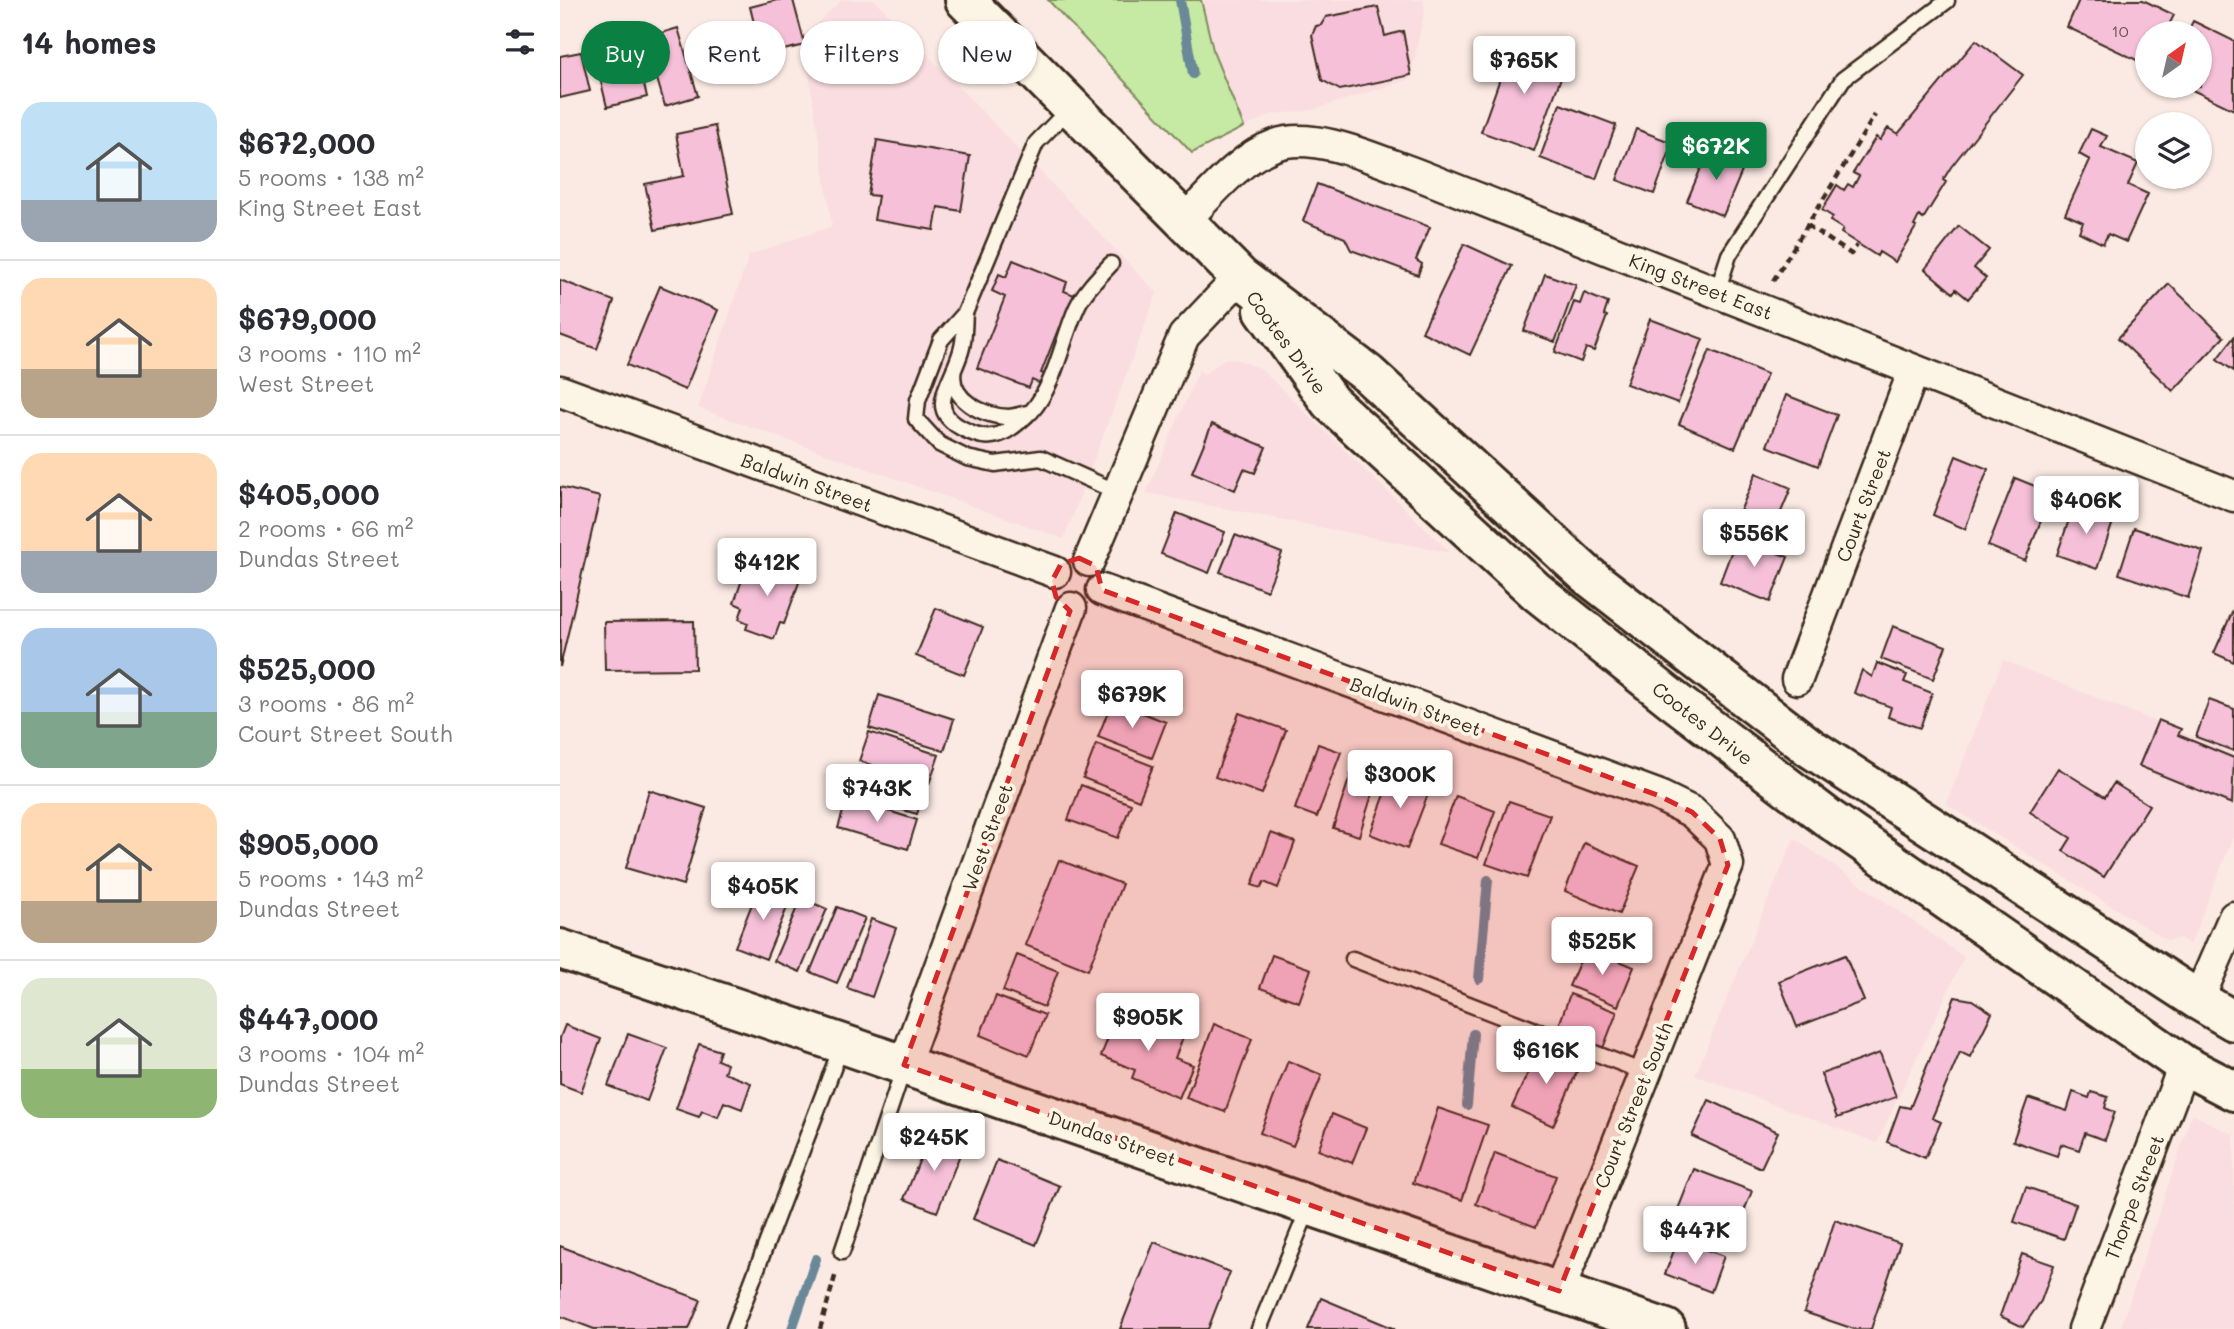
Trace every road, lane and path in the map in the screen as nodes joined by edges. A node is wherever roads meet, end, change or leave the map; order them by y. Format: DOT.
graph roads {
  1 [pos="965,0"];
  2 [pos="990,0"];
  3 [pos="1947,1"];
  4 [pos="985,21"];
  5 [pos="997,21"];
  6 [pos="1037,74"];
  7 [pos="1071,107"];
  8 [pos="1875,115"];
  9 [pos="1184,221"];
  10 [pos="1807,225"];
  11 [pos="1857,244"];
  12 [pos="1111,264"];
  13 [pos="1240,277"];
  14 [pos="1717,292"];
  15 [pos="1757,308"];
  16 [pos="965,313"];
  17 [pos="954,369"];
  18 [pos="1914,370"];
  19 [pos="560,391"];
  20 [pos="1031,412"];
  21 [pos="1117,492"];
  22 [pos="2234,496"];
  23 [pos="1089,561"];
  24 [pos="1055,572"];
  25 [pos="1102,590"];
  26 [pos="1071,608"];
  27 [pos="1797,679"];
  28 [pos="1720,839"];
  29 [pos="2234,917"];
  30 [pos="560,949"];
  31 [pos="1353,958"];
  32 [pos="2198,1000"];
  33 [pos="2234,1021"];
  34 [pos="843,1044"];
  35 [pos="2234,1062"];
  36 [pos="904,1065"];
  37 [pos="2184,1065"];
  38 [pos="1646,1073"];
  39 [pos="2234,1091"];
  40 [pos="1309,1207"];
  41 [pos="842,1252"];
  42 [pos="1559,1292"];
  43 [pos="734,1329"];
  44 [pos="820,1329"];
  45 [pos="1258,1329"];
  46 [pos="1665,1329"];
  47 [pos="2084,1329"];
  1 -- 4 [label="main road, Cootes Drive"];
  2 -- 5 [label="main road"];
  3 -- 14 [label="lane"];
  6 -- 7 [label="main road, Cootes Drive"];
  7 -- 9 [label="main road, Cootes Drive"];
  7 -- 16 [label="lane"];
  8 -- 10 [label="path"];
  9 -- 13 [label="main road, Cootes Drive"];
  9 -- 14 [label="street, King Street East"];
  10 -- 11 [label="path"];
  10 -- 15 [label="path"];
  12 -- 20 [label="lane"];
  13 -- 21 [label="street"];
  13 -- 32 [label="main road, Cootes Drive"];
  13 -- 37 [label="main road, Cootes Drive"];
  14 -- 15 [label="street, King Street East"];
  15 -- 18 [label="street, King Street East"];
  16 -- 17 [label="lane"];
  16 -- 21 [label="lane"];
  17 -- 20 [label="lane"];
  17 -- 20 [label="lane"];
  18 -- 22 [label="street, King Street East"];
  18 -- 27 [label="street, Court Street"];
  19 -- 24 [label="street, Baldwin Street"];
  21 -- 23 [label="street"];
  23 -- 24 [label="street"];
  23 -- 25 [label="street"];
  24 -- 26 [label="street"];
  25 -- 26 [label="street"];
  25 -- 28 [label="street, Baldwin Street"];
  26 -- 36 [label="street, West Street"];
  28 -- 38 [label="street, Court Street South"];
  29 -- 32 [label="street"];
  30 -- 34 [label="main road, Dundas Street"];
  31 -- 38 [label="lane"];
  32 -- 33 [label="main road, Cootes Drive"];
  34 -- 36 [label="main road, Dundas Street"];
  34 -- 43 [label="lane"];
  35 -- 37 [label="main road"];
  36 -- 40 [label="main road, Dundas Street"];
  36 -- 41 [label="lane"];
  37 -- 39 [label="main road, Cootes Drive"];
  37 -- 47 [label="street, Thorpe Street"];
  38 -- 42 [label="street, Court Street South"];
  40 -- 42 [label="main road, Dundas Street"];
  40 -- 45 [label="lane"];
  41 -- 44 [label="path"];
  42 -- 46 [label="main road, Dundas Street"];
}
